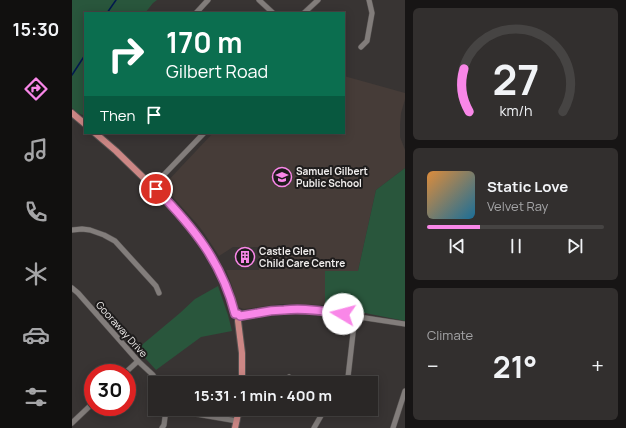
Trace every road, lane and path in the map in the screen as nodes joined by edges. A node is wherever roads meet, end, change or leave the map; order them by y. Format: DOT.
graph roads {
  1 [pos="208,0"];
  2 [pos="259,0"];
  3 [pos="318,0"];
  4 [pos="369,0"];
  5 [pos="197,12"];
  6 [pos="272,12"];
  7 [pos="305,12"];
  8 [pos="360,47"];
  9 [pos="72,113"];
  10 [pos="84,123"];
  11 [pos="96,134"];
  12 [pos="202,134"];
  13 [pos="154,186"];
  14 [pos="72,230"];
  15 [pos="72,288"];
  16 [pos="160,293"];
  17 [pos="355,316"];
  18 [pos="238,317"];
  19 [pos="405,324"];
  20 [pos="138,361"];
  21 [pos="135,364"];
  22 [pos="154,376"];
  23 [pos="242,376"];
  24 [pos="348,376"];
  25 [pos="405,391"];
  26 [pos="84,412"];
  27 [pos="165,416"];
  28 [pos="207,416"];
  29 [pos="238,416"];
  30 [pos="321,416"];
  31 [pos="237,421"];
  32 [pos="72,423"];
  33 [pos="162,428"];
  34 [pos="235,428"];
  35 [pos="314,428"];
  36 [pos="393,428"];
  1 -- 5 [label="street"];
  2 -- 6 [label="street"];
  3 -- 7 [label="street"];
  4 -- 8 [label="street"];
  9 -- 10 [label="main road"];
  11 -- 13 [label="main road"];
  12 -- 13 [label="street"];
  13 -- 18 [label="main road"];
  14 -- 16 [label="street"];
  15 -- 20 [label="street, Gooraway Drive"];
  17 -- 18 [label="street"];
  17 -- 19 [label="street"];
  17 -- 24 [label="street"];
  18 -- 23 [label="main road"];
  20 -- 21 [label="street"];
  20 -- 22 [label="street, Gooraway Drive"];
  25 -- 36 [label="street"];
  26 -- 32 [label="street"];
  27 -- 33 [label="street"];
  28 -- 31 [label="street"];
  29 -- 31 [label="main road"];
  30 -- 35 [label="street"];
  31 -- 34 [label="main road"];
}
